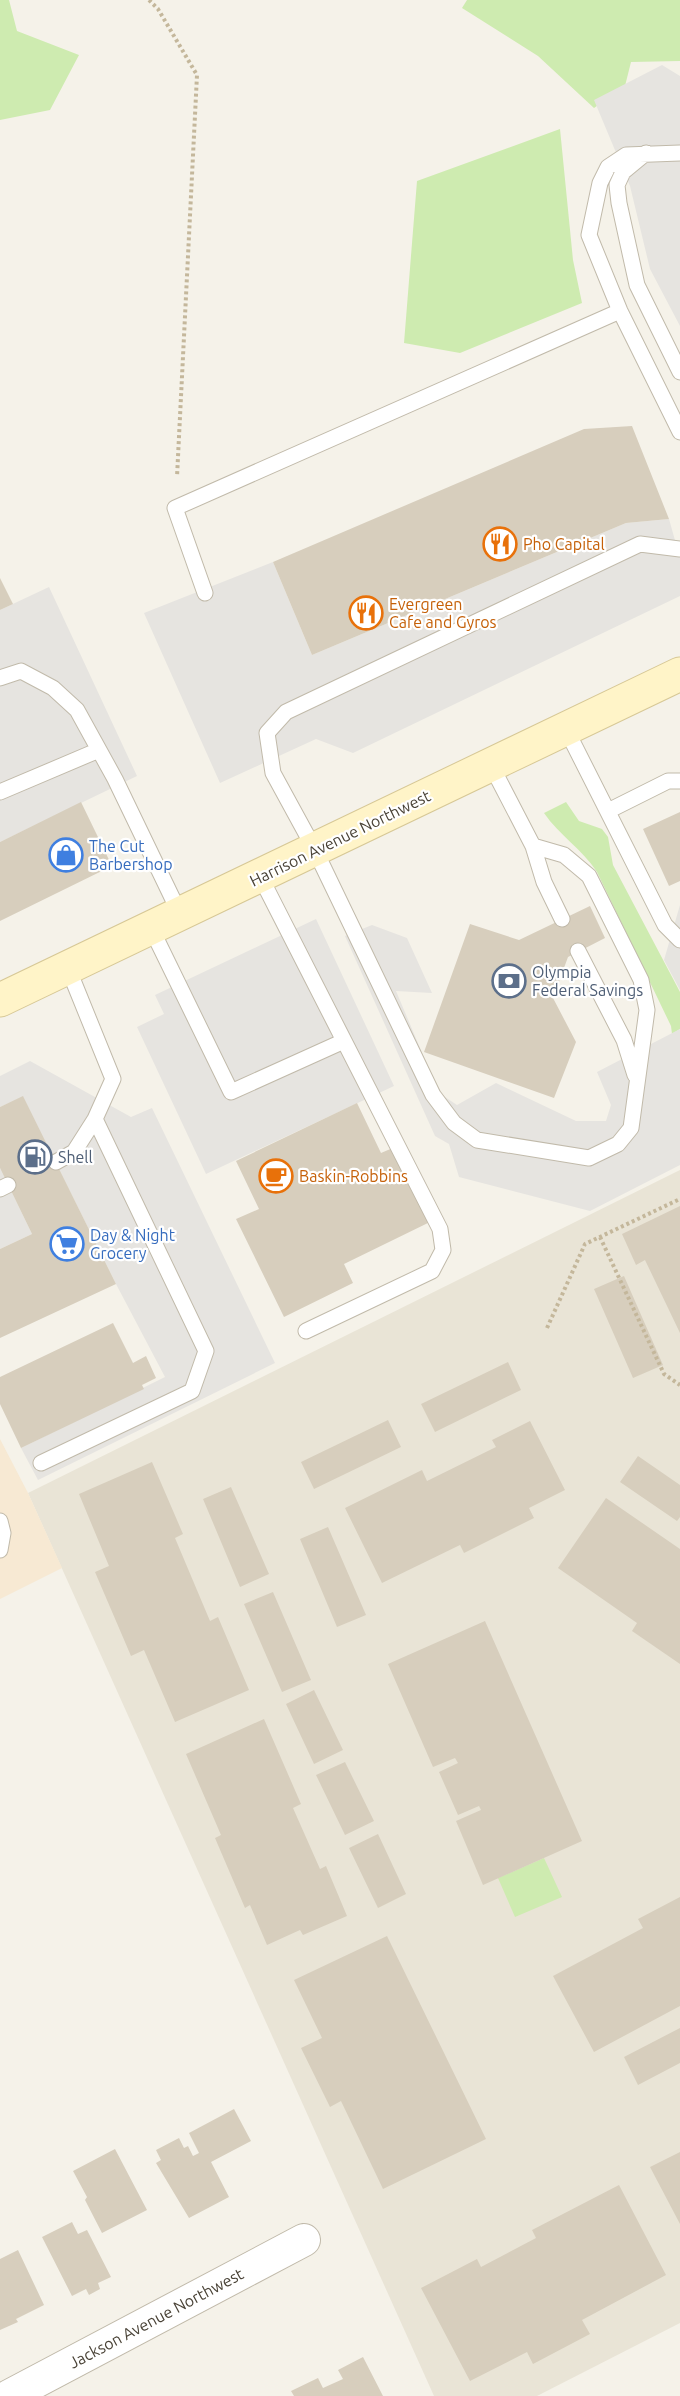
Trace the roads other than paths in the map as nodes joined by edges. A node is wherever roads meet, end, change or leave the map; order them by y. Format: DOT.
graph roads {
  1 [pos="646,153"];
  2 [pos="680,153"];
  3 [pos="620,311"];
  4 [pos="680,372"];
  5 [pos="680,432"];
  6 [pos="680,549"];
  7 [pos="206,592"];
  8 [pos="0,678"];
  9 [pos="677,683"];
  10 [pos="566,729"];
  11 [pos="99,750"];
  12 [pos="491,765"];
  13 [pos="680,781"];
  14 [pos="0,792"];
  15 [pos="608,812"];
  16 [pos="533,846"];
  17 [pos="315,850"];
  18 [pos="260,876"];
  19 [pos="180,915"];
  20 [pos="562,919"];
  21 [pos="150,928"];
  22 [pos="680,940"];
  23 [pos="578,951"];
  24 [pos="68,968"];
  25 [pos="0,1000"];
  26 [pos="344,1041"];
  27 [pos="636,1078"];
  28 [pos="95,1119"];
  29 [pos="56,1162"];
  30 [pos="306,1331"];
  31 [pos="41,1463"];
  32 [pos="0,1521"];
  33 [pos="0,1550"];
  34 [pos="304,2240"];
  35 [pos="9,2396"];
  1 -- 2 [label="lane"];
  1 -- 3 [label="lane"];
  1 -- 4 [label="lane"];
  3 -- 5 [label="lane"];
  3 -- 7 [label="lane"];
  6 -- 17 [label="lane"];
  8 -- 11 [label="lane"];
  9 -- 10 [label="main road, Harrison Avenue Northwest"];
  10 -- 12 [label="main road, Harrison Avenue Northwest"];
  10 -- 15 [label="lane"];
  11 -- 14 [label="lane"];
  11 -- 19 [label="lane"];
  12 -- 16 [label="lane"];
  12 -- 17 [label="main road, Harrison Avenue Northwest"];
  13 -- 15 [label="lane"];
  15 -- 22 [label="lane"];
  16 -- 20 [label="lane"];
  16 -- 27 [label="lane"];
  17 -- 18 [label="main road, Harrison Avenue Northwest"];
  17 -- 27 [label="lane"];
  18 -- 19 [label="main road, Harrison Avenue Northwest"];
  18 -- 26 [label="lane"];
  19 -- 21 [label="main road, Harrison Avenue Northwest"];
  21 -- 24 [label="main road, Harrison Avenue Northwest"];
  21 -- 26 [label="lane"];
  23 -- 27 [label="lane"];
  24 -- 25 [label="main road, Harrison Avenue Northwest"];
  24 -- 28 [label="lane"];
  26 -- 30 [label="lane"];
  28 -- 29 [label="lane"];
  28 -- 31 [label="lane"];
  32 -- 33 [label="lane"];
  34 -- 35 [label="street, Jackson Avenue Northwest"];
}
